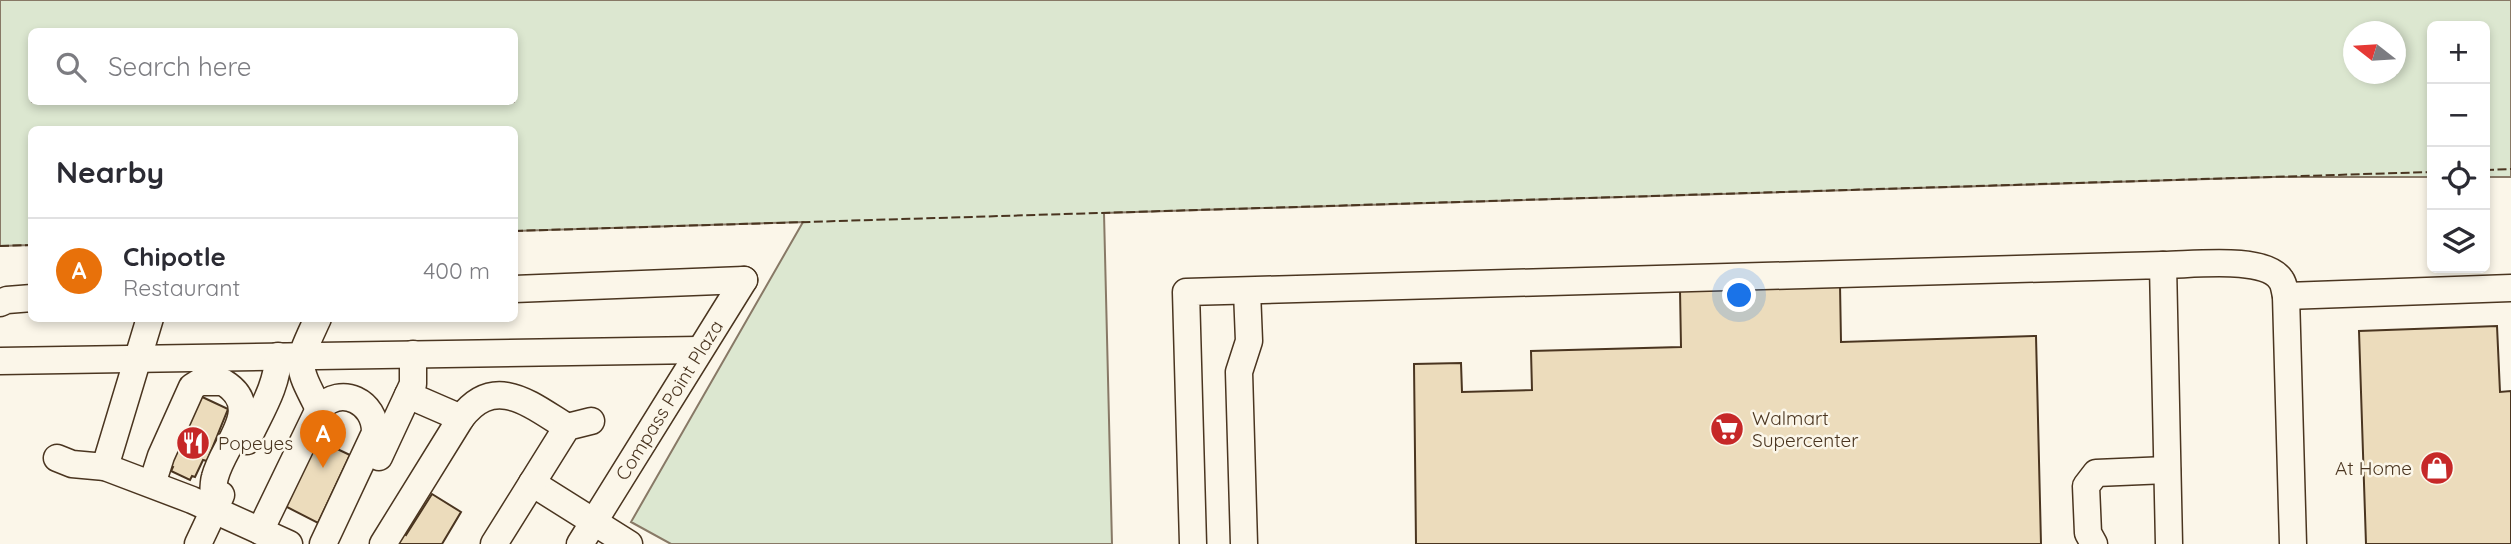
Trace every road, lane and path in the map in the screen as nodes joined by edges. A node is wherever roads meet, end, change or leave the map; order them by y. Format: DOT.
graph roads {
  1 [pos="2163,265"];
  2 [pos="2511,288"];
  3 [pos="518,289"];
  4 [pos="1247,291"];
  5 [pos="2286,296"];
  6 [pos="28,298"];
  7 [pos="0,303"];
  8 [pos="149,322"];
  9 [pos="315,322"];
  10 [pos="699,350"];
  11 [pos="413,354"];
  12 [pos="240,356"];
  13 [pos="289,356"];
  14 [pos="139,357"];
  15 [pos="0,361"];
  16 [pos="408,395"];
  17 [pos="240,396"];
  18 [pos="319,409"];
  19 [pos="461,418"];
  20 [pos="57,458"];
  21 [pos="105,467"];
  22 [pos="2167,470"];
  23 [pos="532,483"];
  24 [pos="152,484"];
  25 [pos="214,510"];
  26 [pos="594,522"];
  27 [pos="260,531"];
  28 [pos="198,544"];
  29 [pos="289,544"];
  30 [pos="323,544"];
  31 [pos="338,544"];
  32 [pos="383,544"];
  33 [pos="494,544"];
  34 [pos="580,544"];
  35 [pos="629,544"];
  36 [pos="1193,544"];
  37 [pos="1244,544"];
  38 [pos="2094,544"];
  39 [pos="2169,544"];
  40 [pos="2294,544"];
  1 -- 4 [label="lane"];
  1 -- 5 [label="lane"];
  1 -- 22 [label="lane"];
  2 -- 5 [label="lane"];
  3 -- 10 [label="lane, Compass Point Plaza"];
  4 -- 36 [label="lane"];
  4 -- 37 [label="lane"];
  5 -- 40 [label="lane"];
  6 -- 7 [label="lane"];
  8 -- 14 [label="lane"];
  9 -- 13 [label="lane"];
  10 -- 11 [label="lane"];
  10 -- 26 [label="lane, Compass Point Plaza"];
  11 -- 13 [label="lane"];
  11 -- 16 [label="lane"];
  12 -- 13 [label="lane"];
  12 -- 14 [label="lane"];
  12 -- 17 [label="lane"];
  13 -- 18 [label="lane"];
  13 -- 25 [label="lane"];
  14 -- 15 [label="lane"];
  14 -- 21 [label="lane"];
  16 -- 19 [label="lane"];
  16 -- 31 [label="lane"];
  17 -- 24 [label="lane"];
  17 -- 25 [label="lane"];
  18 -- 27 [label="lane"];
  18 -- 30 [label="lane"];
  19 -- 23 [label="lane"];
  19 -- 32 [label="lane"];
  20 -- 21 [label="lane"];
  21 -- 24 [label="lane"];
  22 -- 38 [label="lane"];
  22 -- 39 [label="lane"];
  23 -- 26 [label="lane"];
  23 -- 33 [label="lane"];
  24 -- 25 [label="lane"];
  25 -- 27 [label="lane"];
  25 -- 28 [label="lane"];
  26 -- 34 [label="lane, Compass Point Plaza"];
  26 -- 35 [label="lane"];
  27 -- 29 [label="lane"];
}
